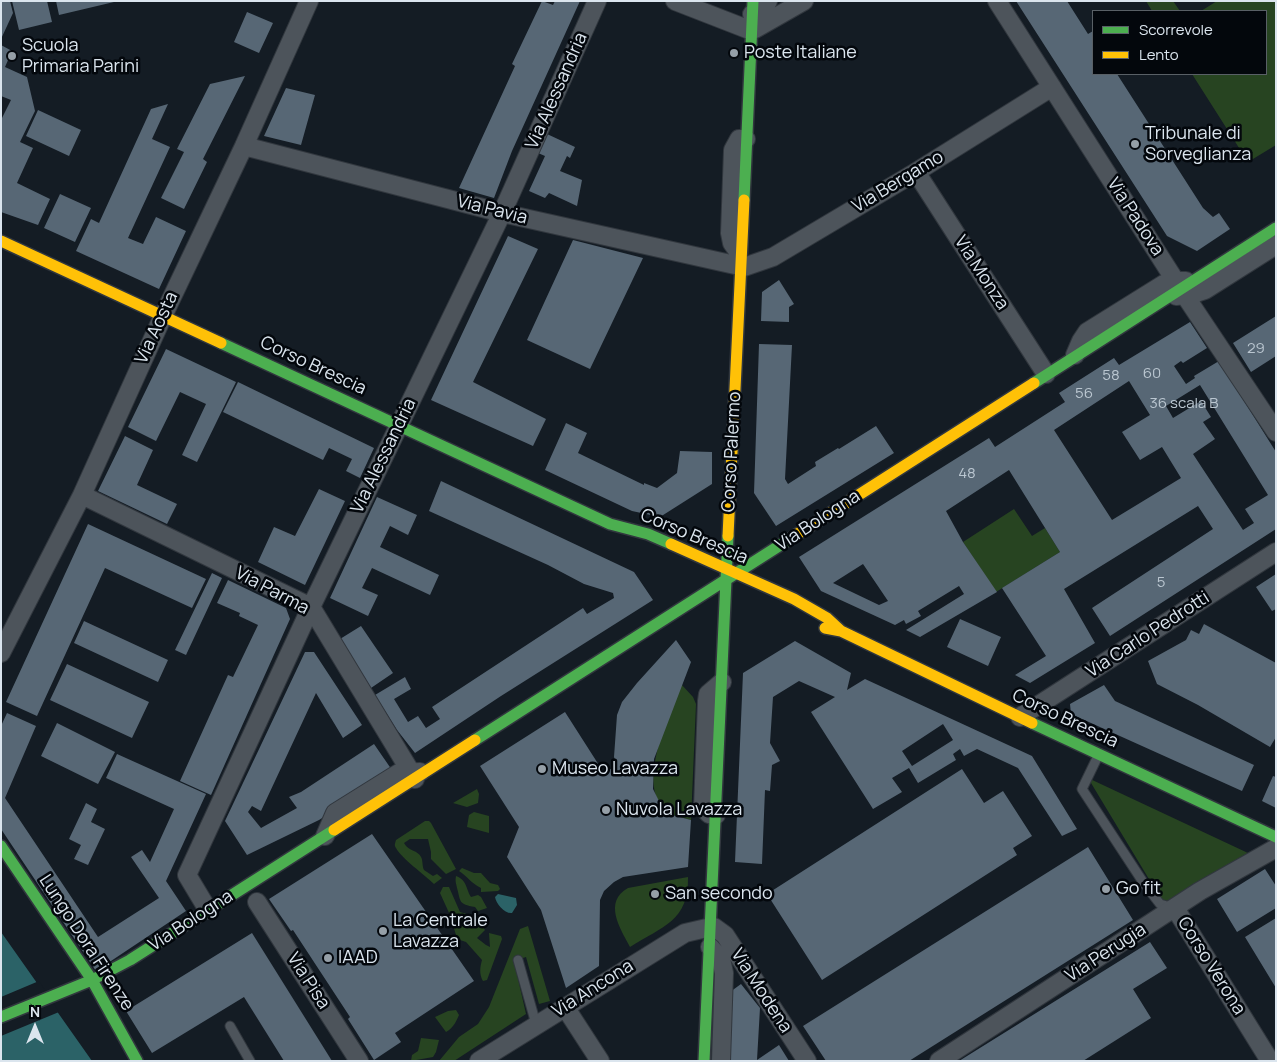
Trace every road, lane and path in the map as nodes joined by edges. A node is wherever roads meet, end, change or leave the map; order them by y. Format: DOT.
graph roads {
  1 [pos="310,1"];
  2 [pos="597,1"];
  3 [pos="675,1"];
  4 [pos="768,1"];
  5 [pos="804,1"];
  6 [pos="997,1"];
  7 [pos="752,15"];
  8 [pos="1052,87"];
  9 [pos="746,138"];
  10 [pos="244,146"];
  11 [pos="916,172"];
  12 [pos="502,213"];
  13 [pos="1276,228"];
  14 [pos="1,241"];
  15 [pos="1276,244"];
  16 [pos="741,260"];
  17 [pos="1178,285"];
  18 [pos="162,316"];
  19 [pos="1075,355"];
  20 [pos="1046,374"];
  21 [pos="399,425"];
  22 [pos="1276,432"];
  23 [pos="82,495"];
  24 [pos="610,524"];
  25 [pos="634,541"];
  26 [pos="1276,552"];
  27 [pos="710,577"];
  28 [pos="727,578"];
  29 [pos="737,589"];
  30 [pos="311,607"];
  31 [pos="809,621"];
  32 [pos="841,631"];
  33 [pos="1,653"];
  34 [pos="722,682"];
  35 [pos="535,702"];
  36 [pos="1020,718"];
  37 [pos="1099,754"];
  38 [pos="418,775"];
  39 [pos="716,815"];
  40 [pos="325,836"];
  41 [pos="1276,837"];
  42 [pos="1,846"];
  43 [pos="1276,848"];
  44 [pos="257,902"];
  45 [pos="1175,908"];
  46 [pos="208,910"];
  47 [pos="711,926"];
  48 [pos="710,947"];
  49 [pos="518,960"];
  50 [pos="92,980"];
  51 [pos="564,1007"];
  52 [pos="1,1017"];
  53 [pos="536,1024"];
  54 [pos="230,1026"];
  55 [pos="137,1061"];
  56 [pos="250,1061"];
  57 [pos="359,1061"];
  58 [pos="479,1061"];
  59 [pos="600,1061"];
  60 [pos="704,1061"];
  61 [pos="721,1061"];
  62 [pos="807,1061"];
  63 [pos="939,1061"];
  64 [pos="1270,1061"];
  1 -- 10 [label="street, Via Aosta"];
  2 -- 12 [label="street, Via Alessandria"];
  3 -- 7 [label="street"];
  4 -- 7 [label="street"];
  5 -- 7 [label="street"];
  6 -- 8 [label="street, Via Padova"];
  7 -- 9 [label="street"];
  8 -- 11 [label="street, Via Bergamo"];
  8 -- 17 [label="street, Via Padova"];
  9 -- 16 [label="street"];
  10 -- 12 [label="street, Via Pavia"];
  10 -- 18 [label="street, Via Aosta"];
  11 -- 16 [label="street, Via Bergamo"];
  11 -- 20 [label="street, Via Monza"];
  12 -- 16 [label="street, Via Pavia"];
  12 -- 21 [label="street, Via Alessandria"];
  13 -- 17 [label="street, Via Bologna"];
  14 -- 18 [label="street, Corso Brescia"];
  15 -- 17 [label="street, Via Bologna"];
  16 -- 28 [label="street, Corso Palermo"];
  17 -- 19 [label="street, Via Bologna"];
  17 -- 22 [label="street, Via Padova"];
  18 -- 21 [label="street, Corso Brescia"];
  18 -- 23 [label="street, Via Aosta"];
  19 -- 20 [label="street, Via Bologna"];
  20 -- 28 [label="street, Via Bologna"];
  21 -- 24 [label="street, Corso Brescia"];
  21 -- 30 [label="street, Via Alessandria"];
  23 -- 30 [label="street, Via Parma"];
  23 -- 33 [label="street, Via Aosta"];
  24 -- 25 [label="street, Corso Brescia"];
  24 -- 28 [label="street, Corso Brescia"];
  26 -- 36 [label="street, Via Carlo Pedrotti"];
  27 -- 28 [label="street, Corso Brescia"];
  28 -- 29 [label="street, Corso Brescia"];
  28 -- 32 [label="street, Corso Brescia"];
  28 -- 34 [label="street, Corso Palermo"];
  28 -- 35 [label="street, Via Bologna"];
  30 -- 38 [label="street, Via Parma"];
  30 -- 46 [label="street, Via Alessandria"];
  31 -- 32 [label="street, Corso Brescia"];
  32 -- 36 [label="street, Corso Brescia"];
  34 -- 39 [label="street, Corso Palermo"];
  35 -- 38 [label="street, Via Bologna"];
  36 -- 37 [label="street, Corso Brescia"];
  37 -- 41 [label="street, Corso Brescia"];
  37 -- 45 [label="lane, Corso Verona"];
  38 -- 40 [label="street, Via Bologna"];
  39 -- 47 [label="street, Corso Palermo"];
  40 -- 46 [label="street, Via Bologna"];
  42 -- 50 [label="street, Lungo Dora Firenze"];
  43 -- 45 [label="street, Via Perugia"];
  44 -- 57 [label="street, Via Pisa"];
  45 -- 63 [label="street, Via Perugia"];
  45 -- 64 [label="street, Corso Verona"];
  46 -- 50 [label="street, Via Bologna"];
  47 -- 48 [label="street, Corso Palermo"];
  47 -- 51 [label="street, Via Ancona"];
  47 -- 62 [label="street, Via Modena"];
  48 -- 60 [label="street, Corso Palermo"];
  48 -- 61 [label="street"];
  49 -- 53 [label="lane"];
  50 -- 52 [label="street, Via Bologna"];
  50 -- 55 [label="street, Lungo Dora Firenze"];
  51 -- 53 [label="street, Via Ancona"];
  51 -- 59 [label="street"];
  53 -- 58 [label="street, Via Ancona"];
  54 -- 56 [label="lane"];
}
